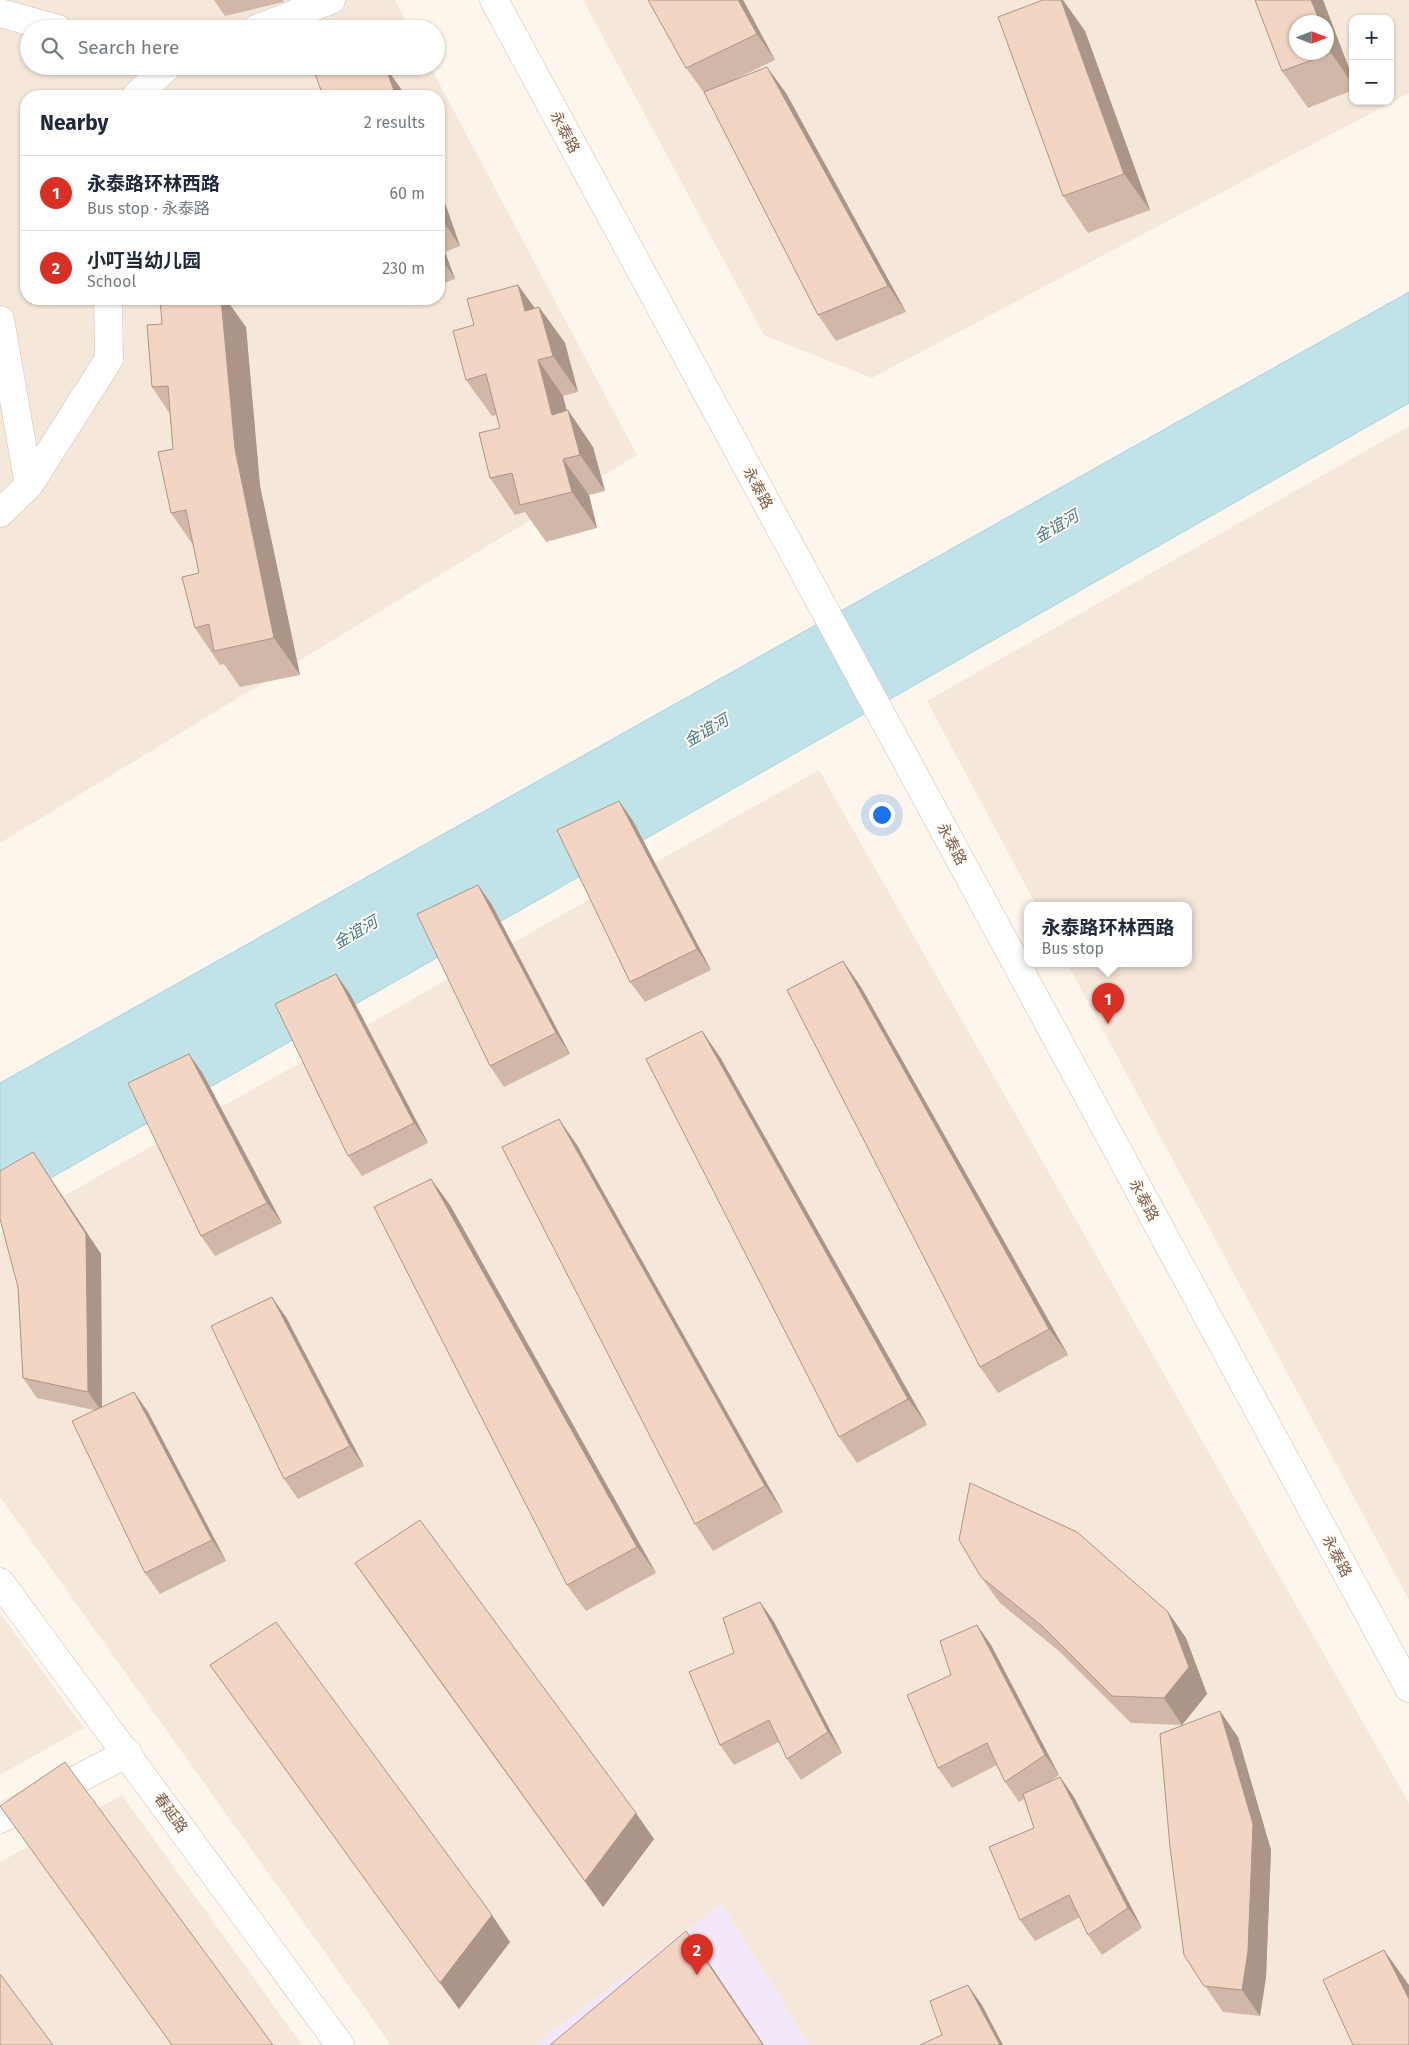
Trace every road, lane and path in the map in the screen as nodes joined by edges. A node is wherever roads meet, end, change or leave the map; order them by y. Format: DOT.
graph roads {
  1 [pos="331,0"];
  2 [pos="494,0"];
  3 [pos="0,13"];
  4 [pos="25,20"];
  5 [pos="279,20"];
  6 [pos="158,75"];
  7 [pos="142,90"];
  8 [pos="108,305"];
  9 [pos="0,320"];
  10 [pos="29,485"];
  11 [pos="0,513"];
  12 [pos="0,1582"];
  13 [pos="1409,1688"];
  14 [pos="128,1753"];
  15 [pos="0,1819"];
  16 [pos="340,2045"];
  1 -- 5 [label="street"];
  2 -- 13 [label="street, 永泰路"];
  3 -- 4 [label="street"];
  6 -- 7 [label="street"];
  8 -- 10 [label="street"];
  9 -- 10 [label="street"];
  10 -- 11 [label="street"];
  12 -- 14 [label="street, 春延路"];
  14 -- 15 [label="street"];
  14 -- 16 [label="street, 春延路"];
}
